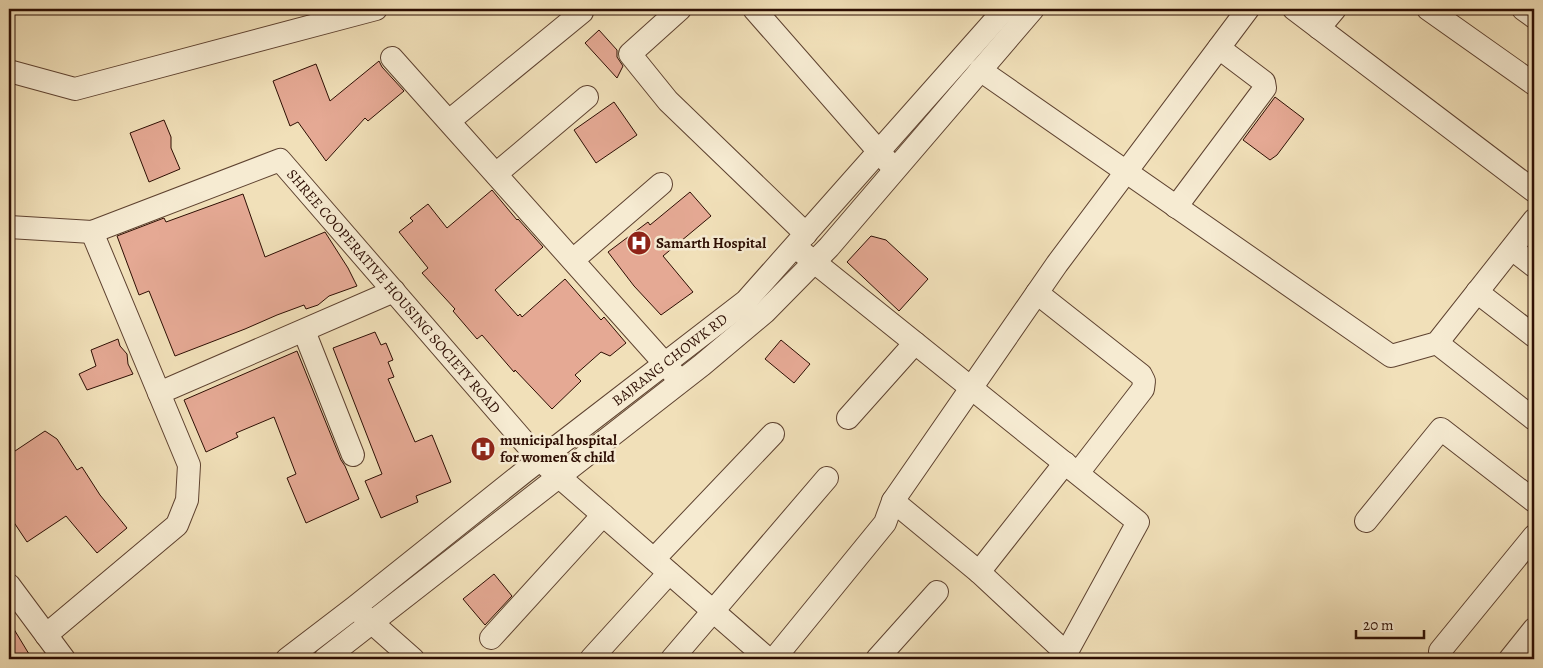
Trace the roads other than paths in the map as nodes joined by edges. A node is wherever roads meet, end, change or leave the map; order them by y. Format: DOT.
graph roads {
  1 [pos="376,9"];
  2 [pos="680,9"];
  3 [pos="754,9"];
  4 [pos="1005,9"];
  5 [pos="1033,9"];
  6 [pos="1248,9"];
  7 [pos="1294,9"];
  8 [pos="1334,9"];
  9 [pos="1428,9"];
  10 [pos="1523,9"];
  11 [pos="582,12"];
  12 [pos="1534,17"];
  13 [pos="1319,28"];
  14 [pos="1220,48"];
  15 [pos="392,58"];
  16 [pos="980,70"];
  17 [pos="9,71"];
  18 [pos="1534,84"];
  19 [pos="587,98"];
  20 [pos="449,121"];
  21 [pos="879,152"];
  22 [pos="894,169"];
  23 [pos="1126,172"];
  24 [pos="496,174"];
  25 [pos="661,184"];
  26 [pos="1534,190"];
  27 [pos="1176,207"];
  28 [pos="1534,220"];
  29 [pos="9,227"];
  30 [pos="92,232"];
  31 [pos="800,240"];
  32 [pos="1512,249"];
  33 [pos="573,260"];
  34 [pos="814,262"];
  35 [pos="1534,266"];
  36 [pos="394,291"];
  37 [pos="1477,292"];
  38 [pos="1037,293"];
  39 [pos="304,331"];
  40 [pos="1534,336"];
  41 [pos="915,342"];
  42 [pos="1437,343"];
  43 [pos="665,364"];
  44 [pos="681,382"];
  45 [pos="972,389"];
  46 [pos="159,393"];
  47 [pos="848,418"];
  48 [pos="1534,419"];
  49 [pos="773,434"];
  50 [pos="353,455"];
  51 [pos="540,460"];
  52 [pos="1071,468"];
  53 [pos="559,476"];
  54 [pos="827,478"];
  55 [pos="893,501"];
  56 [pos="1534,501"];
  57 [pos="603,515"];
  58 [pos="1366,521"];
  59 [pos="1534,536"];
  60 [pos="662,566"];
  61 [pos="979,572"];
  62 [pos="9,585"];
  63 [pos="937,592"];
  64 [pos="355,607"];
  65 [pos="713,611"];
  66 [pos="371,622"];
  67 [pos="1534,629"];
  68 [pos="46,635"];
  69 [pos="492,638"];
  70 [pos="1440,651"];
  71 [pos="1064,656"];
  72 [pos="331,658"];
  73 [pos="64,659"];
  74 [pos="286,659"];
  75 [pos="413,659"];
  76 [pos="591,659"];
  77 [pos="672,659"];
  78 [pos="768,659"];
  79 [pos="774,659"];
  80 [pos="877,659"];
  81 [pos="1510,659"];
  1 -- 17 [label="street"];
  2 -- 31 [label="street"];
  3 -- 21 [label="street"];
  4 -- 21 [label="street, BAJRANG CHOWK RD"];
  5 -- 16 [label="street, BAJRANG CHOWK RD"];
  6 -- 14 [label="street"];
  7 -- 13 [label="street"];
  8 -- 13 [label="street"];
  9 -- 18 [label="street"];
  10 -- 12 [label="street"];
  11 -- 20 [label="street"];
  13 -- 26 [label="street"];
  14 -- 23 [label="street"];
  14 -- 27 [label="street"];
  15 -- 20 [label="street"];
  16 -- 22 [label="street, BAJRANG CHOWK RD"];
  16 -- 23 [label="street"];
  19 -- 24 [label="street"];
  20 -- 24 [label="street"];
  21 -- 22 [label="street"];
  21 -- 31 [label="street, BAJRANG CHOWK RD"];
  22 -- 34 [label="street, BAJRANG CHOWK RD"];
  23 -- 27 [label="street"];
  23 -- 38 [label="street"];
  24 -- 33 [label="street"];
  25 -- 33 [label="street"];
  27 -- 42 [label="street"];
  28 -- 32 [label="street"];
  29 -- 30 [label="street"];
  30 -- 36 [label="street, SHREE COOPERATIVE HOUSING SOCIETY ROAD"];
  30 -- 46 [label="street"];
  31 -- 34 [label="street"];
  31 -- 43 [label="street, BAJRANG CHOWK RD"];
  32 -- 35 [label="street"];
  32 -- 37 [label="street"];
  33 -- 43 [label="street"];
  34 -- 41 [label="street"];
  34 -- 44 [label="street, BAJRANG CHOWK RD"];
  36 -- 39 [label="street"];
  36 -- 51 [label="street, SHREE COOPERATIVE HOUSING SOCIETY ROAD"];
  37 -- 40 [label="street"];
  37 -- 42 [label="street"];
  38 -- 45 [label="street"];
  38 -- 52 [label="street"];
  39 -- 46 [label="street"];
  39 -- 50 [label="street"];
  41 -- 45 [label="street"];
  41 -- 47 [label="street"];
  42 -- 48 [label="street"];
  43 -- 44 [label="street"];
  43 -- 51 [label="street, BAJRANG CHOWK RD"];
  44 -- 53 [label="street, BAJRANG CHOWK RD"];
  45 -- 52 [label="street"];
  45 -- 55 [label="street"];
  46 -- 68 [label="street"];
  49 -- 60 [label="street"];
  51 -- 53 [label="street, SHREE COOPERATIVE HOUSING SOCIETY ROAD"];
  51 -- 64 [label="street, BAJRANG CHOWK RD"];
  52 -- 61 [label="street"];
  52 -- 71 [label="street"];
  53 -- 57 [label="street, SHREE COOPERATIVE HOUSING SOCIETY ROAD"];
  53 -- 66 [label="street, BAJRANG CHOWK RD"];
  54 -- 65 [label="street"];
  55 -- 61 [label="street"];
  55 -- 79 [label="street"];
  56 -- 58 [label="street"];
  57 -- 60 [label="street, SHREE COOPERATIVE HOUSING SOCIETY ROAD"];
  57 -- 69 [label="street"];
  59 -- 70 [label="street"];
  60 -- 65 [label="street, SHREE COOPERATIVE HOUSING SOCIETY ROAD"];
  60 -- 76 [label="street"];
  61 -- 71 [label="street"];
  62 -- 68 [label="street"];
  63 -- 80 [label="street"];
  64 -- 66 [label="street"];
  64 -- 74 [label="street, BAJRANG CHOWK RD"];
  65 -- 77 [label="street"];
  65 -- 78 [label="street, SHREE COOPERATIVE HOUSING SOCIETY ROAD"];
  66 -- 72 [label="street, BAJRANG CHOWK RD"];
  66 -- 75 [label="street"];
  67 -- 81 [label="street"];
  68 -- 73 [label="street"];
}
